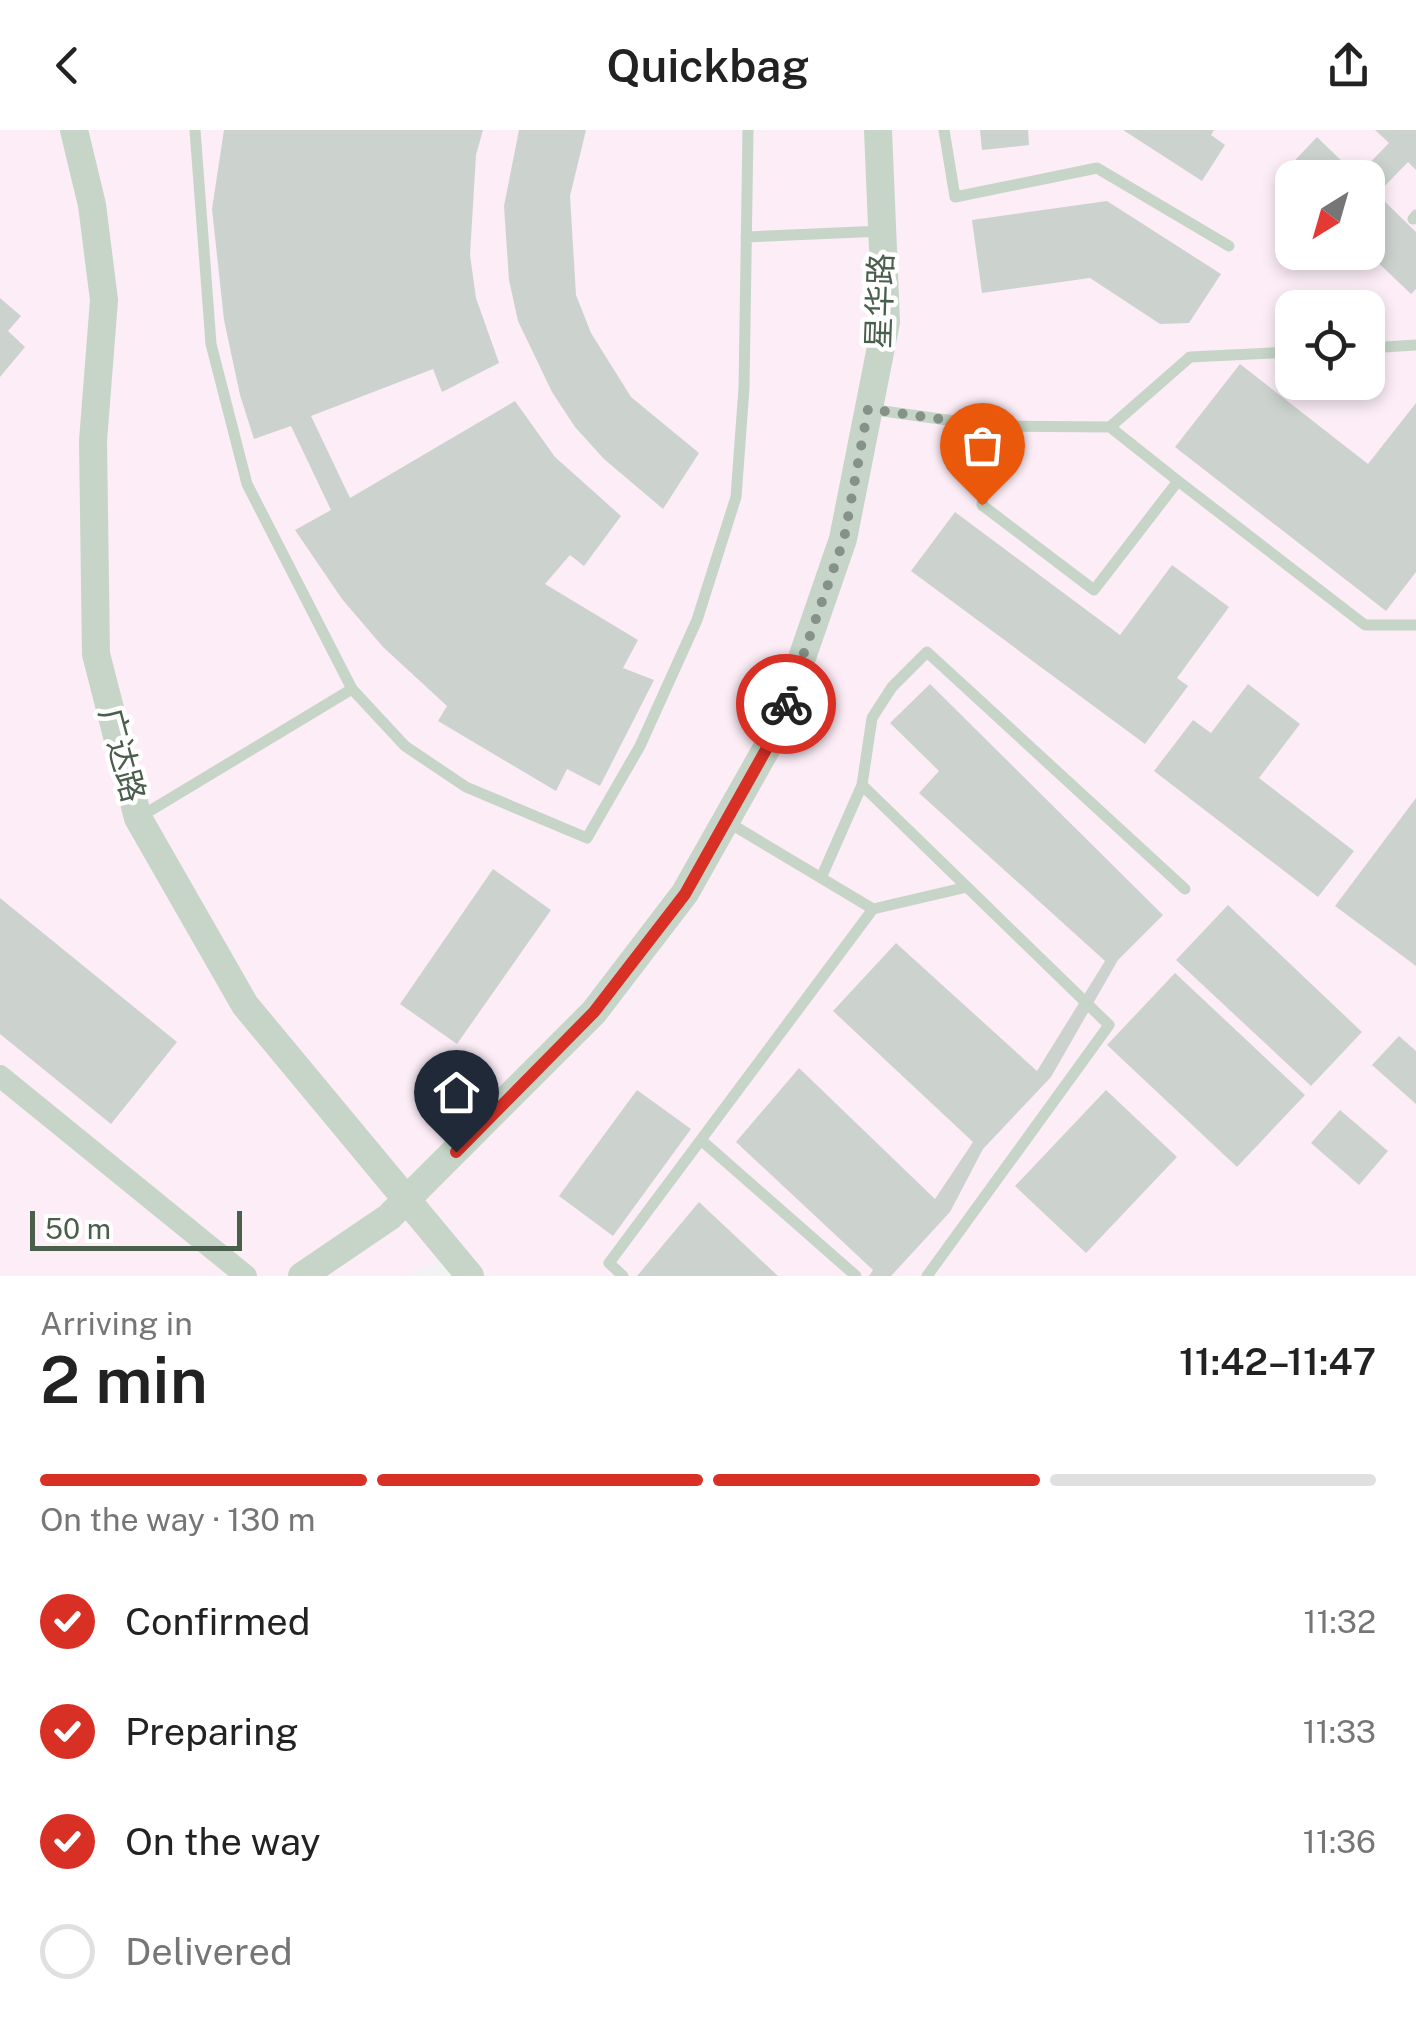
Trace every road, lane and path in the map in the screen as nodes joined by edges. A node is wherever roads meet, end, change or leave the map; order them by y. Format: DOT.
graph roads {
  1 [pos="74,130"];
  2 [pos="195,130"];
  3 [pos="748,130"];
  4 [pos="878,130"];
  5 [pos="944,130"];
  6 [pos="882,230"];
  7 [pos="746,237"];
  8 [pos="1229,246"];
  9 [pos="1416,345"];
  10 [pos="1385,347"];
  11 [pos="1275,353"];
  12 [pos="868,409"];
  13 [pos="990,426"];
  14 [pos="1110,427"];
  15 [pos="1178,482"];
  16 [pos="1416,625"];
  17 [pos="352,690"];
  18 [pos="862,785"];
  19 [pos="138,818"];
  20 [pos="726,820"];
  21 [pos="820,878"];
  22 [pos="967,887"];
  23 [pos="1185,889"];
  24 [pos="872,909"];
  25 [pos="0,1076"];
  26 [pos="701,1140"];
  27 [pos="398,1209"];
  28 [pos="246,1276"];
  29 [pos="302,1276"];
  30 [pos="470,1276"];
  31 [pos="623,1276"];
  32 [pos="856,1276"];
  33 [pos="927,1276"];
  1 -- 19 [label="street, 广达路"];
  2 -- 17 [label="lane"];
  3 -- 7 [label="lane"];
  4 -- 6 [label="street, 星华路"];
  5 -- 8 [label="lane"];
  6 -- 7 [label="lane"];
  6 -- 12 [label="street, 星华路"];
  7 -- 17 [label="lane"];
  9 -- 10 [label="lane"];
  11 -- 14 [label="lane"];
  12 -- 13 [label="lane"];
  12 -- 20 [label="street, 星华路"];
  13 -- 14 [label="lane"];
  13 -- 15 [label="lane"];
  14 -- 15 [label="lane"];
  15 -- 16 [label="lane"];
  17 -- 19 [label="lane"];
  18 -- 21 [label="lane"];
  18 -- 22 [label="lane"];
  18 -- 23 [label="lane"];
  19 -- 27 [label="street, 广达路"];
  20 -- 21 [label="lane"];
  20 -- 27 [label="street, 星华路"];
  21 -- 24 [label="lane"];
  22 -- 24 [label="lane"];
  22 -- 33 [label="lane"];
  24 -- 26 [label="lane"];
  25 -- 28 [label="street"];
  26 -- 31 [label="lane"];
  26 -- 32 [label="lane"];
  27 -- 29 [label="street, 星华路"];
  27 -- 30 [label="street, 广达路"];
}
